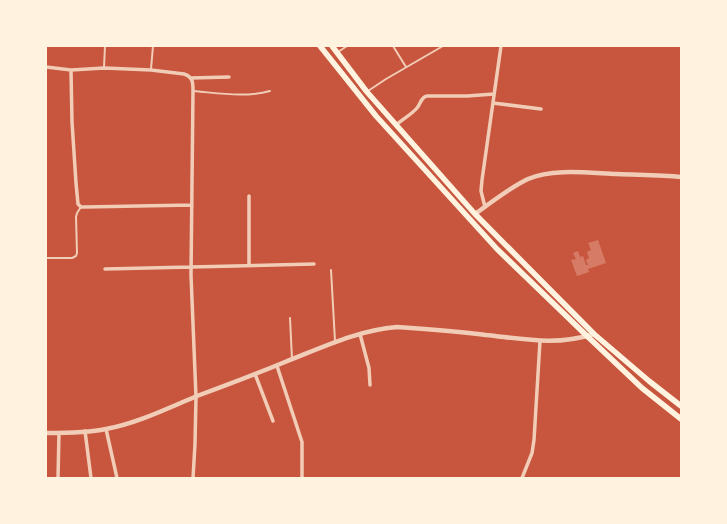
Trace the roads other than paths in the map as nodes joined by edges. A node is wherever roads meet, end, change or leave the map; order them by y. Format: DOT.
graph roads {
  1 [pos="105,46"];
  2 [pos="153,46"];
  3 [pos="320,46"];
  4 [pos="332,46"];
  5 [pos="347,46"];
  6 [pos="393,46"];
  7 [pos="443,46"];
  8 [pos="501,46"];
  9 [pos="337,53"];
  10 [pos="46,67"];
  11 [pos="406,67"];
  12 [pos="104,68"];
  13 [pos="71,70"];
  14 [pos="151,70"];
  15 [pos="229,77"];
  16 [pos="191,78"];
  17 [pos="193,91"];
  18 [pos="270,91"];
  19 [pos="368,92"];
  20 [pos="494,94"];
  21 [pos="493,103"];
  22 [pos="541,109"];
  23 [pos="396,125"];
  24 [pos="681,177"];
  25 [pos="249,196"];
  26 [pos="192,206"];
  27 [pos="81,207"];
  28 [pos="485,207"];
  29 [pos="474,214"];
  30 [pos="46,258"];
  31 [pos="314,264"];
  32 [pos="249,265"];
  33 [pos="191,266"];
  34 [pos="105,269"];
  35 [pos="331,270"];
  36 [pos="290,318"];
  37 [pos="360,334"];
  38 [pos="594,334"];
  39 [pos="587,336"];
  40 [pos="540,341"];
  41 [pos="335,342"];
  42 [pos="292,360"];
  43 [pos="277,366"];
  44 [pos="255,374"];
  45 [pos="370,385"];
  46 [pos="196,397"];
  47 [pos="681,406"];
  48 [pos="681,419"];
  49 [pos="273,421"];
  50 [pos="106,429"];
  51 [pos="85,431"];
  52 [pos="46,433"];
  53 [pos="58,433"];
  54 [pos="58,478"];
  55 [pos="90,478"];
  56 [pos="116,478"];
  57 [pos="193,478"];
  58 [pos="302,478"];
  59 [pos="522,478"];
  1 -- 12 [label="lane"];
  2 -- 14 [label="lane"];
  3 -- 39 [label="main road"];
  4 -- 9 [label="main road"];
  5 -- 9 [label="lane"];
  6 -- 11 [label="lane"];
  7 -- 11 [label="lane"];
  8 -- 20 [label="street"];
  9 -- 19 [label="main road"];
  10 -- 13 [label="street"];
  11 -- 19 [label="lane"];
  12 -- 13 [label="street"];
  12 -- 14 [label="street"];
  13 -- 27 [label="street"];
  14 -- 16 [label="street"];
  15 -- 16 [label="street"];
  16 -- 17 [label="street"];
  17 -- 18 [label="lane"];
  17 -- 26 [label="street"];
  19 -- 23 [label="main road"];
  20 -- 21 [label="street"];
  20 -- 23 [label="street"];
  21 -- 22 [label="street"];
  21 -- 28 [label="street"];
  23 -- 29 [label="main road"];
  24 -- 28 [label="street"];
  25 -- 32 [label="street"];
  26 -- 27 [label="street"];
  26 -- 33 [label="street"];
  27 -- 30 [label="lane"];
  28 -- 29 [label="street"];
  29 -- 38 [label="main road"];
  31 -- 32 [label="street"];
  32 -- 33 [label="street"];
  33 -- 34 [label="street"];
  33 -- 46 [label="street"];
  35 -- 41 [label="lane"];
  36 -- 42 [label="lane"];
  37 -- 40 [label="street"];
  37 -- 41 [label="street"];
  37 -- 45 [label="street"];
  38 -- 39 [label="street"];
  38 -- 47 [label="main road"];
  39 -- 40 [label="street"];
  39 -- 48 [label="main road"];
  40 -- 59 [label="street"];
  41 -- 42 [label="street"];
  42 -- 43 [label="street"];
  43 -- 44 [label="street"];
  43 -- 58 [label="street"];
  44 -- 46 [label="street"];
  44 -- 49 [label="street"];
  46 -- 50 [label="street"];
  46 -- 57 [label="street"];
  50 -- 51 [label="street"];
  50 -- 56 [label="street"];
  51 -- 53 [label="street"];
  51 -- 55 [label="street"];
  52 -- 53 [label="street"];
  53 -- 54 [label="street"];
}
